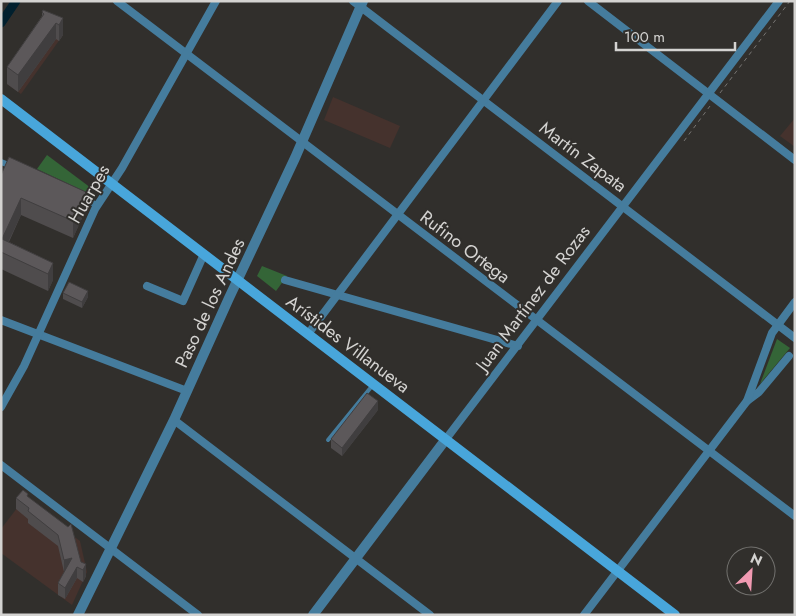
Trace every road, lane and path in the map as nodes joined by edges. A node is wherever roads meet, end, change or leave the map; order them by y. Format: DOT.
graph roads {
  1 [pos="117,1"];
  2 [pos="216,1"];
  3 [pos="558,1"];
  4 [pos="588,1"];
  5 [pos="779,1"];
  6 [pos="359,3"];
  7 [pos="186,54"];
  8 [pos="708,94"];
  9 [pos="1,99"];
  10 [pos="483,100"];
  11 [pos="302,141"];
  12 [pos="795,160"];
  13 [pos="1,162"];
  14 [pos="19,170"];
  15 [pos="112,184"];
  16 [pos="71,193"];
  17 [pos="97,205"];
  18 [pos="623,207"];
  19 [pos="398,215"];
  20 [pos="204,254"];
  21 [pos="238,280"];
  22 [pos="285,280"];
  23 [pos="147,286"];
  24 [pos="338,295"];
  25 [pos="795,302"];
  26 [pos="1,320"];
  27 [pos="537,321"];
  28 [pos="778,324"];
  29 [pos="38,334"];
  30 [pos="308,334"];
  31 [pos="795,338"];
  32 [pos="518,346"];
  33 [pos="789,356"];
  34 [pos="373,384"];
  35 [pos="187,392"];
  36 [pos="746,401"];
  37 [pos="1,408"];
  38 [pos="174,420"];
  39 [pos="446,439"];
  40 [pos="328,440"];
  41 [pos="708,451"];
  42 [pos="1,465"];
  43 [pos="795,516"];
  44 [pos="111,549"];
  45 [pos="356,558"];
  46 [pos="617,571"];
  47 [pos="193,613"];
  48 [pos="78,615"];
  49 [pos="313,615"];
  50 [pos="430,615"];
  51 [pos="584,615"];
  52 [pos="675,615"];
  1 -- 7 [label="street, Rufino Ortega"];
  2 -- 7 [label="street, Huarpes"];
  3 -- 10 [label="street"];
  4 -- 8 [label="street"];
  5 -- 8 [label="street, Juan Martínez de Rozas"];
  6 -- 10 [label="street, Martín Zapata"];
  6 -- 11 [label="street, Paso de los Andes"];
  7 -- 11 [label="street, Rufino Ortega"];
  7 -- 15 [label="street, Huarpes"];
  8 -- 12 [label="street"];
  8 -- 18 [label="street, Juan Martínez de Rozas"];
  9 -- 15 [label="main road, Arístides Villanueva"];
  10 -- 18 [label="street, Martín Zapata"];
  10 -- 19 [label="street"];
  11 -- 19 [label="street, Rufino Ortega"];
  11 -- 21 [label="street, Paso de los Andes"];
  13 -- 14 [label="street"];
  15 -- 17 [label="street, Huarpes"];
  15 -- 20 [label="main road, Arístides Villanueva"];
  16 -- 17 [label="street"];
  17 -- 29 [label="street, Huarpes"];
  18 -- 27 [label="street, Juan Martínez de Rozas"];
  18 -- 28 [label="street, Martín Zapata"];
  19 -- 24 [label="street"];
  19 -- 27 [label="street, Rufino Ortega"];
  20 -- 21 [label="main road, Arístides Villanueva"];
  20 -- 23 [label="street"];
  21 -- 30 [label="main road, Arístides Villanueva"];
  21 -- 35 [label="street, Paso de los Andes"];
  22 -- 24 [label="street"];
  24 -- 30 [label="street"];
  24 -- 32 [label="street"];
  25 -- 28 [label="street"];
  26 -- 29 [label="street"];
  27 -- 32 [label="street, Juan Martínez de Rozas"];
  27 -- 41 [label="street, Rufino Ortega"];
  28 -- 31 [label="street, Martín Zapata"];
  28 -- 36 [label="street"];
  29 -- 35 [label="street"];
  29 -- 37 [label="street, Huarpes"];
  30 -- 34 [label="main road, Arístides Villanueva"];
  32 -- 39 [label="street, Juan Martínez de Rozas"];
  33 -- 36 [label="street"];
  34 -- 39 [label="main road, Arístides Villanueva"];
  34 -- 40 [label="lane"];
  35 -- 38 [label="street, Paso de los Andes"];
  36 -- 41 [label="street"];
  38 -- 44 [label="street, Paso de los Andes"];
  38 -- 45 [label="street"];
  39 -- 45 [label="street, Juan Martínez de Rozas"];
  39 -- 46 [label="main road, Arístides Villanueva"];
  41 -- 43 [label="street, Rufino Ortega"];
  41 -- 46 [label="street"];
  42 -- 44 [label="street"];
  44 -- 47 [label="street"];
  44 -- 48 [label="street, Paso de los Andes"];
  45 -- 49 [label="street, Juan Martínez de Rozas"];
  45 -- 50 [label="street"];
  46 -- 51 [label="street"];
  46 -- 52 [label="main road, Arístides Villanueva"];
}
